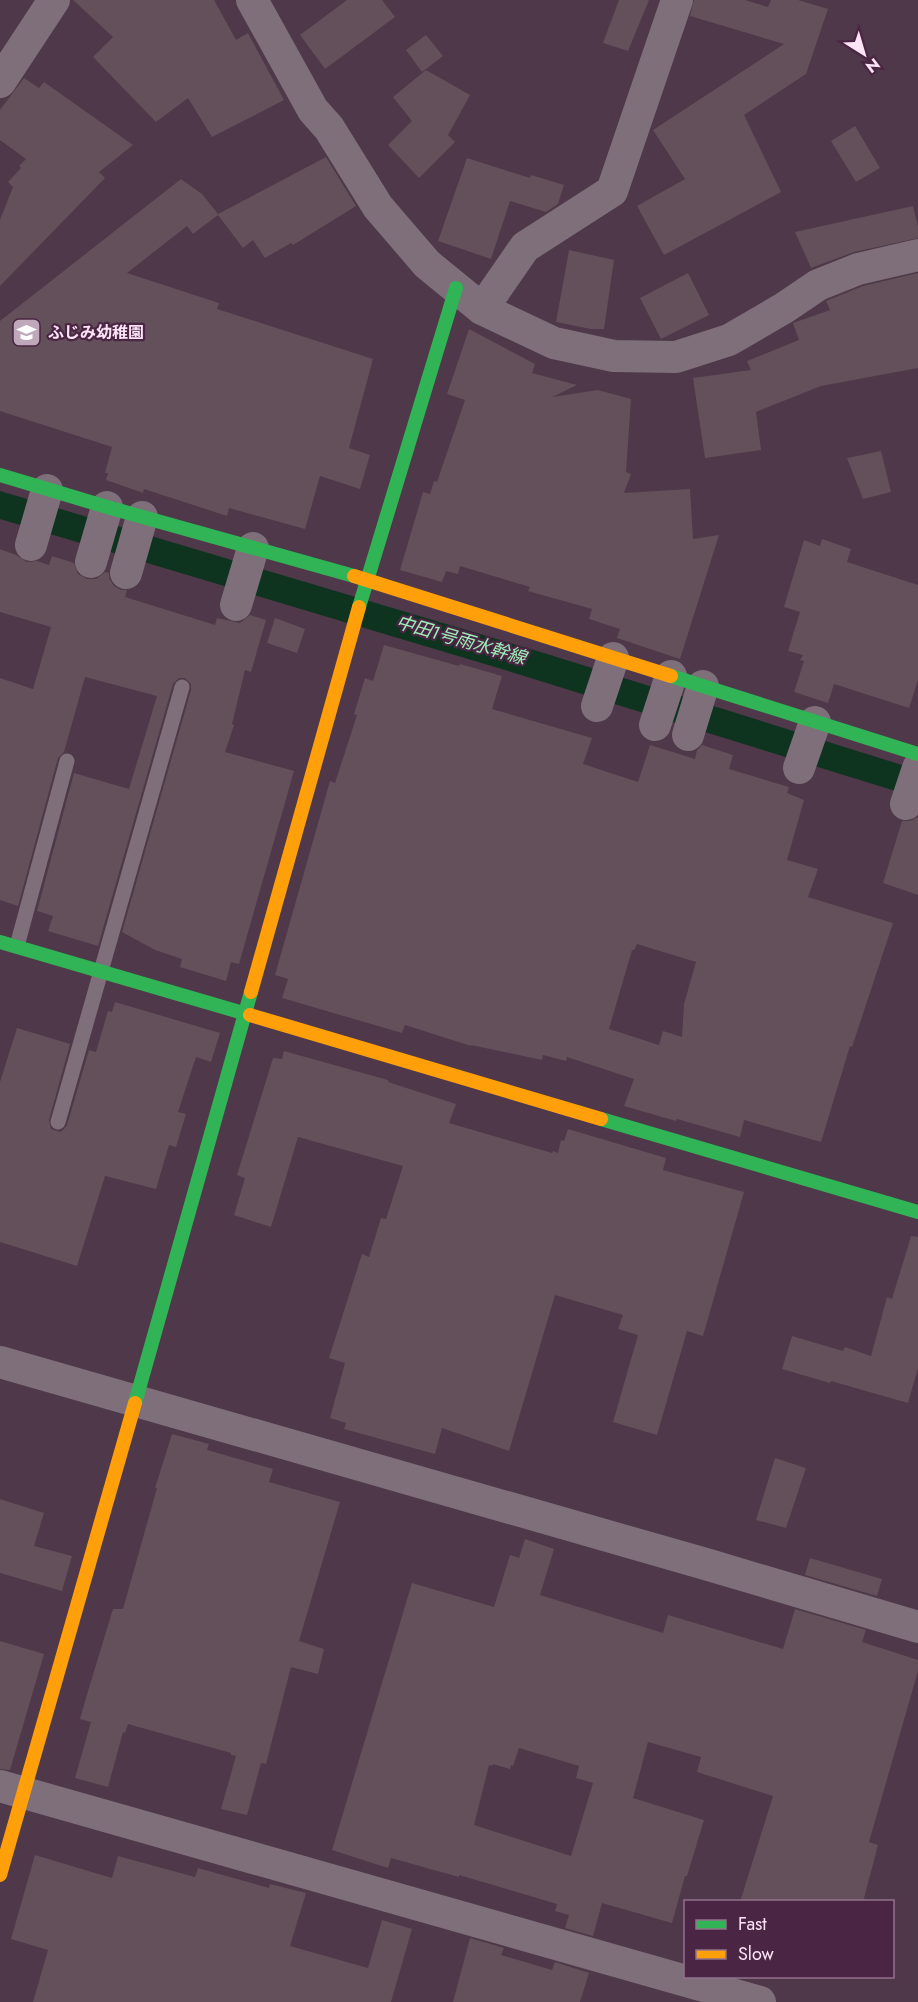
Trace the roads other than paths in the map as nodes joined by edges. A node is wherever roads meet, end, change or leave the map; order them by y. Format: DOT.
graph roads {
  1 [pos="54,0"];
  2 [pos="252,0"];
  3 [pos="677,0"];
  4 [pos="0,82"];
  5 [pos="918,255"];
  6 [pos="456,288"];
  7 [pos="482,309"];
  8 [pos="0,475"];
  9 [pos="47,490"];
  10 [pos="107,507"];
  11 [pos="142,517"];
  12 [pos="31,545"];
  13 [pos="253,548"];
  14 [pos="91,562"];
  15 [pos="126,573"];
  16 [pos="368,579"];
  17 [pos="236,604"];
  18 [pos="613,658"];
  19 [pos="671,676"];
  20 [pos="703,686"];
  21 [pos="182,687"];
  22 [pos="597,706"];
  23 [pos="815,722"];
  24 [pos="655,724"];
  25 [pos="688,735"];
  26 [pos="918,754"];
  27 [pos="67,761"];
  28 [pos="799,768"];
  29 [pos="918,768"];
  30 [pos="906,804"];
  31 [pos="0,942"];
  32 [pos="16,946"];
  33 [pos="102,972"];
  34 [pos="246,1013"];
  35 [pos="58,1122"];
  36 [pos="918,1212"];
  37 [pos="0,1362"];
  38 [pos="136,1401"];
  39 [pos="918,1627"];
  40 [pos="12,1790"];
  41 [pos="0,1875"];
  42 [pos="760,2002"];
  1 -- 4 [label="street"];
  2 -- 6 [label="street"];
  3 -- 7 [label="street"];
  5 -- 7 [label="street"];
  6 -- 7 [label="street"];
  6 -- 16 [label="street"];
  8 -- 9 [label="street"];
  9 -- 10 [label="street"];
  9 -- 12 [label="street"];
  10 -- 11 [label="street"];
  10 -- 14 [label="street"];
  11 -- 13 [label="street"];
  11 -- 15 [label="street"];
  13 -- 16 [label="street"];
  13 -- 17 [label="street"];
  16 -- 18 [label="street"];
  16 -- 34 [label="street"];
  18 -- 19 [label="street"];
  18 -- 22 [label="street"];
  19 -- 20 [label="street"];
  19 -- 24 [label="street"];
  20 -- 23 [label="street"];
  20 -- 25 [label="street"];
  21 -- 33 [label="lane"];
  23 -- 26 [label="street"];
  23 -- 28 [label="street"];
  27 -- 32 [label="lane"];
  29 -- 30 [label="street"];
  31 -- 32 [label="street"];
  32 -- 33 [label="street"];
  33 -- 34 [label="street"];
  33 -- 35 [label="lane"];
  34 -- 36 [label="street"];
  34 -- 38 [label="street"];
  37 -- 38 [label="street"];
  38 -- 39 [label="street"];
  38 -- 40 [label="street"];
  40 -- 41 [label="street"];
  40 -- 42 [label="street"];
}
